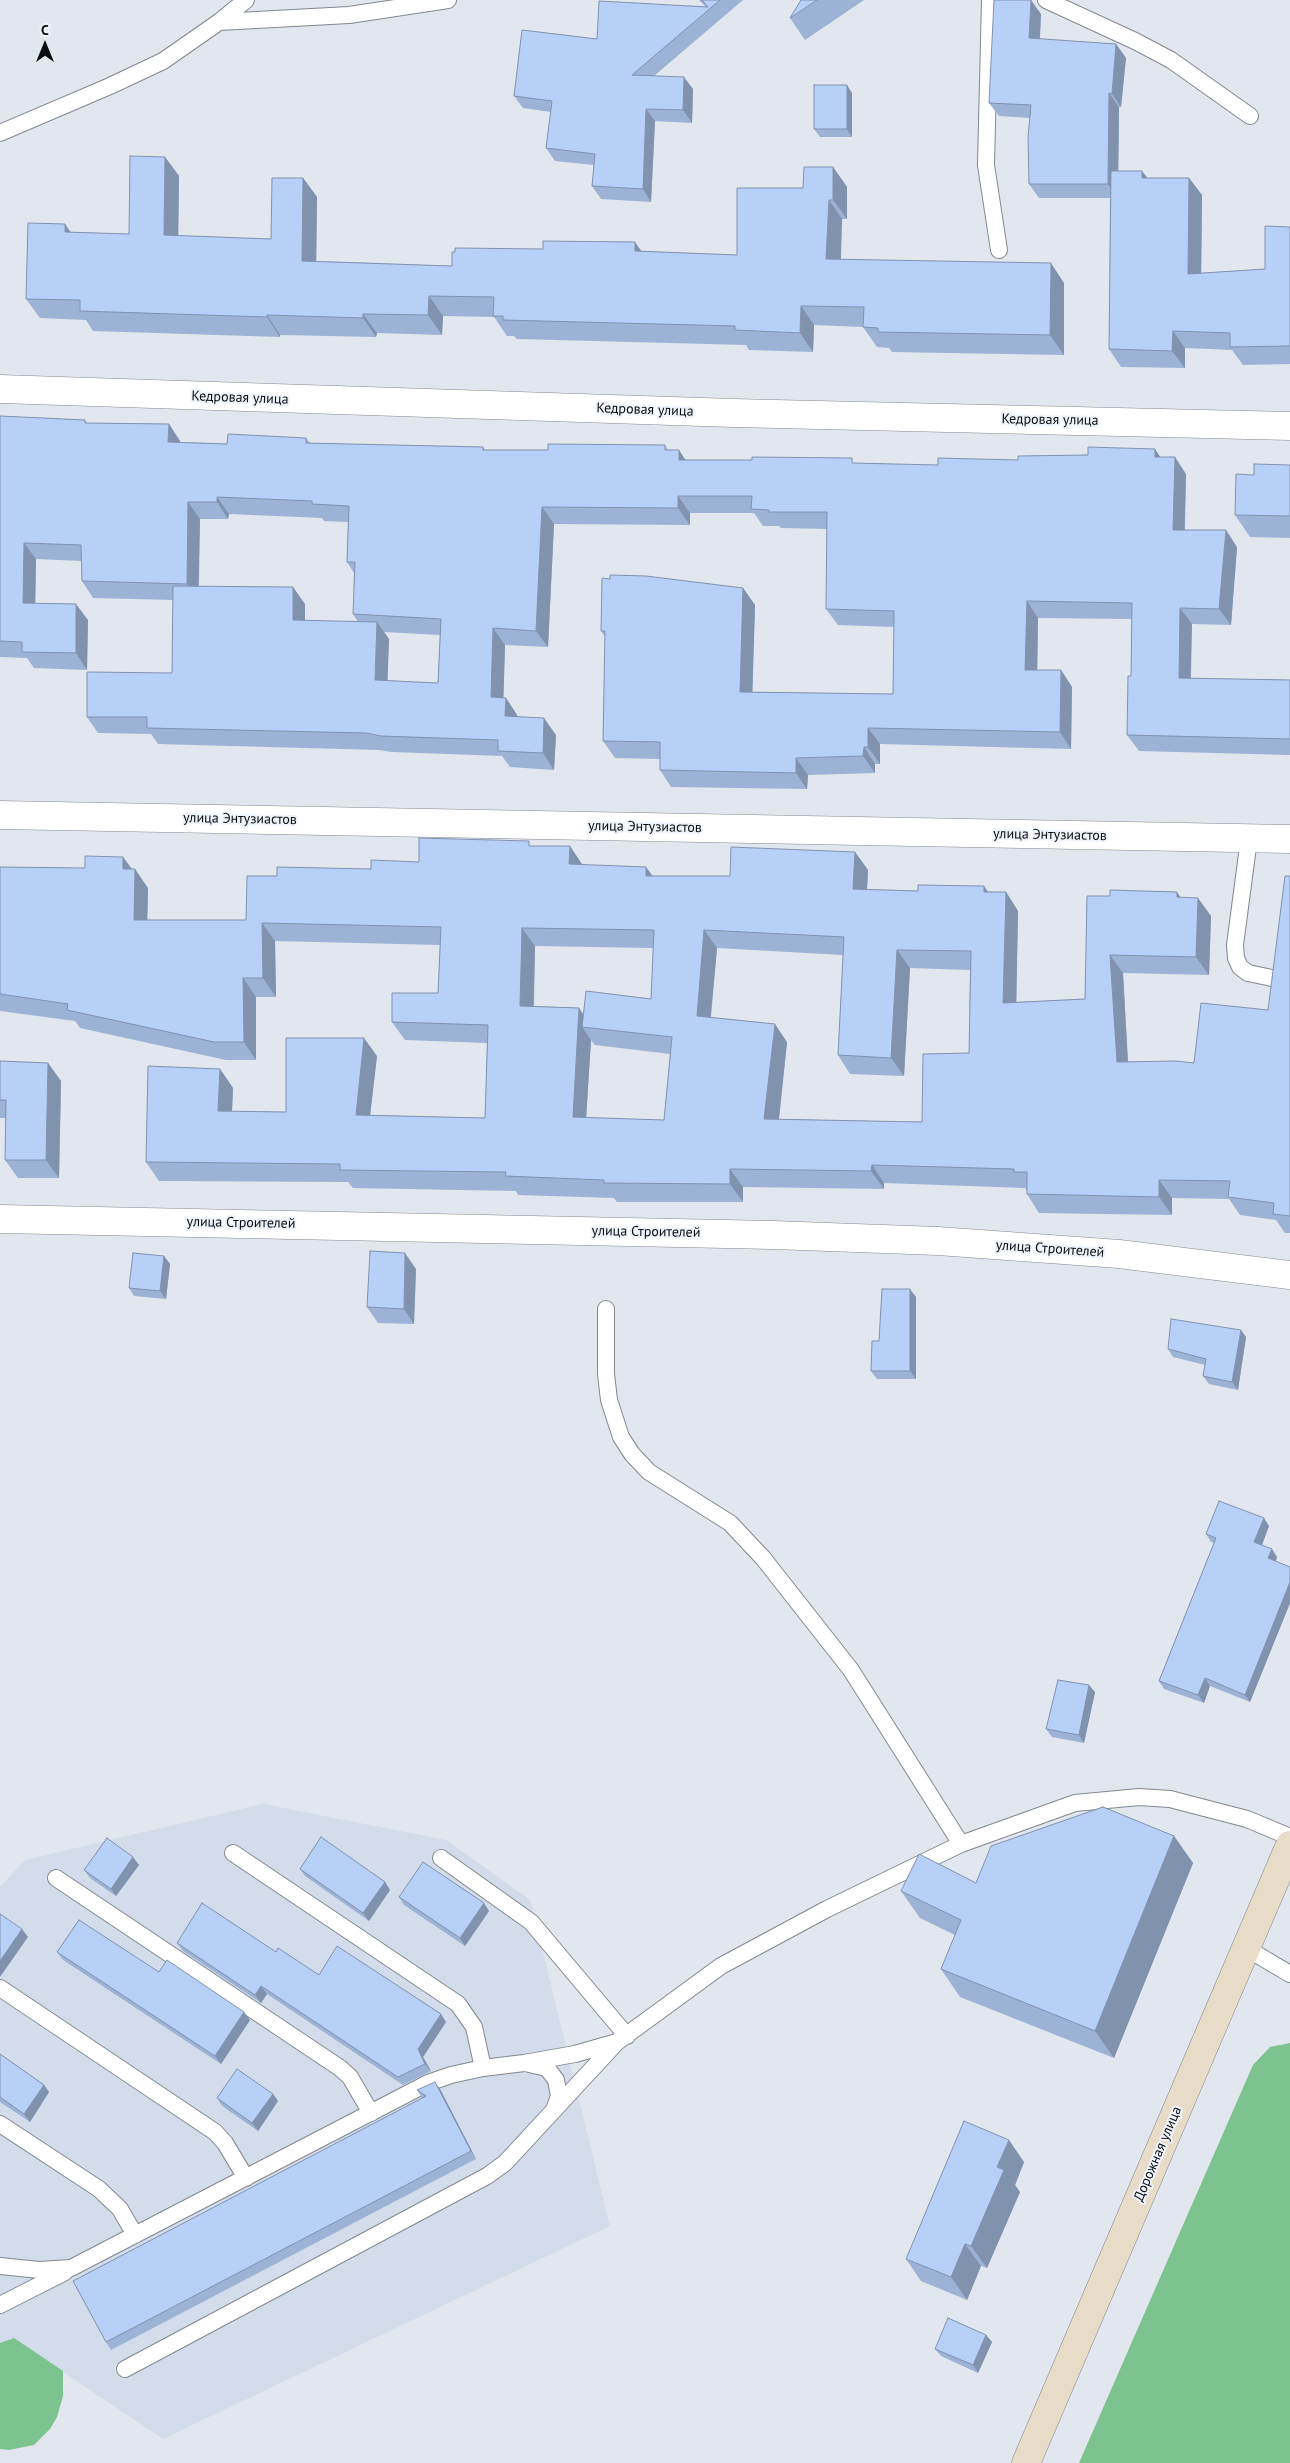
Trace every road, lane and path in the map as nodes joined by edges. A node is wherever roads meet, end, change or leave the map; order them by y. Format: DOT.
graph roads {
  1 [pos="246,0"];
  2 [pos="448,0"];
  3 [pos="990,0"];
  4 [pos="1046,0"];
  5 [pos="219,22"];
  6 [pos="1250,116"];
  7 [pos="0,133"];
  8 [pos="1000,250"];
  9 [pos="0,390"];
  10 [pos="1290,426"];
  11 [pos="0,815"];
  12 [pos="1249,839"];
  13 [pos="1290,839"];
  14 [pos="1272,978"];
  15 [pos="0,1219"];
  16 [pos="1290,1275"];
  17 [pos="606,1309"];
  18 [pos="1290,1837"];
  19 [pos="962,1844"];
  20 [pos="1290,1845"];
  21 [pos="233,1853"];
  22 [pos="441,1858"];
  23 [pos="56,1878"];
  24 [pos="1246,1948"];
  25 [pos="1290,1974"];
  26 [pos="0,1988"];
  27 [pos="622,2039"];
  28 [pos="524,2064"];
  29 [pos="483,2068"];
  30 [pos="372,2113"];
  31 [pos="551,2116"];
  32 [pos="0,2124"];
  33 [pos="246,2178"];
  34 [pos="135,2235"];
  35 [pos="0,2266"];
  36 [pos="71,2268"];
  37 [pos="0,2304"];
  38 [pos="125,2369"];
  39 [pos="1026,2463"];
  1 -- 5 [label="lane"];
  2 -- 5 [label="lane"];
  3 -- 8 [label="lane"];
  4 -- 6 [label="lane"];
  5 -- 7 [label="lane"];
  9 -- 10 [label="street, Кедровая улица"];
  11 -- 12 [label="street, улица Энтузиастов"];
  12 -- 13 [label="street, улица Энтузиастов"];
  12 -- 14 [label="lane"];
  15 -- 16 [label="street, улица Строителей"];
  17 -- 19 [label="lane"];
  18 -- 19 [label="lane"];
  19 -- 27 [label="lane"];
  20 -- 24 [label="street, Дорожная улица"];
  21 -- 29 [label="lane"];
  22 -- 27 [label="lane"];
  23 -- 30 [label="lane"];
  24 -- 25 [label="lane"];
  24 -- 39 [label="street, Дорожная улица"];
  26 -- 33 [label="lane"];
  27 -- 28 [label="lane"];
  27 -- 31 [label="lane"];
  28 -- 29 [label="lane"];
  28 -- 31 [label="lane"];
  29 -- 30 [label="lane"];
  30 -- 33 [label="lane"];
  31 -- 38 [label="lane"];
  32 -- 34 [label="lane"];
  33 -- 34 [label="lane"];
  34 -- 36 [label="lane"];
  35 -- 36 [label="lane"];
  36 -- 37 [label="lane"];
}
